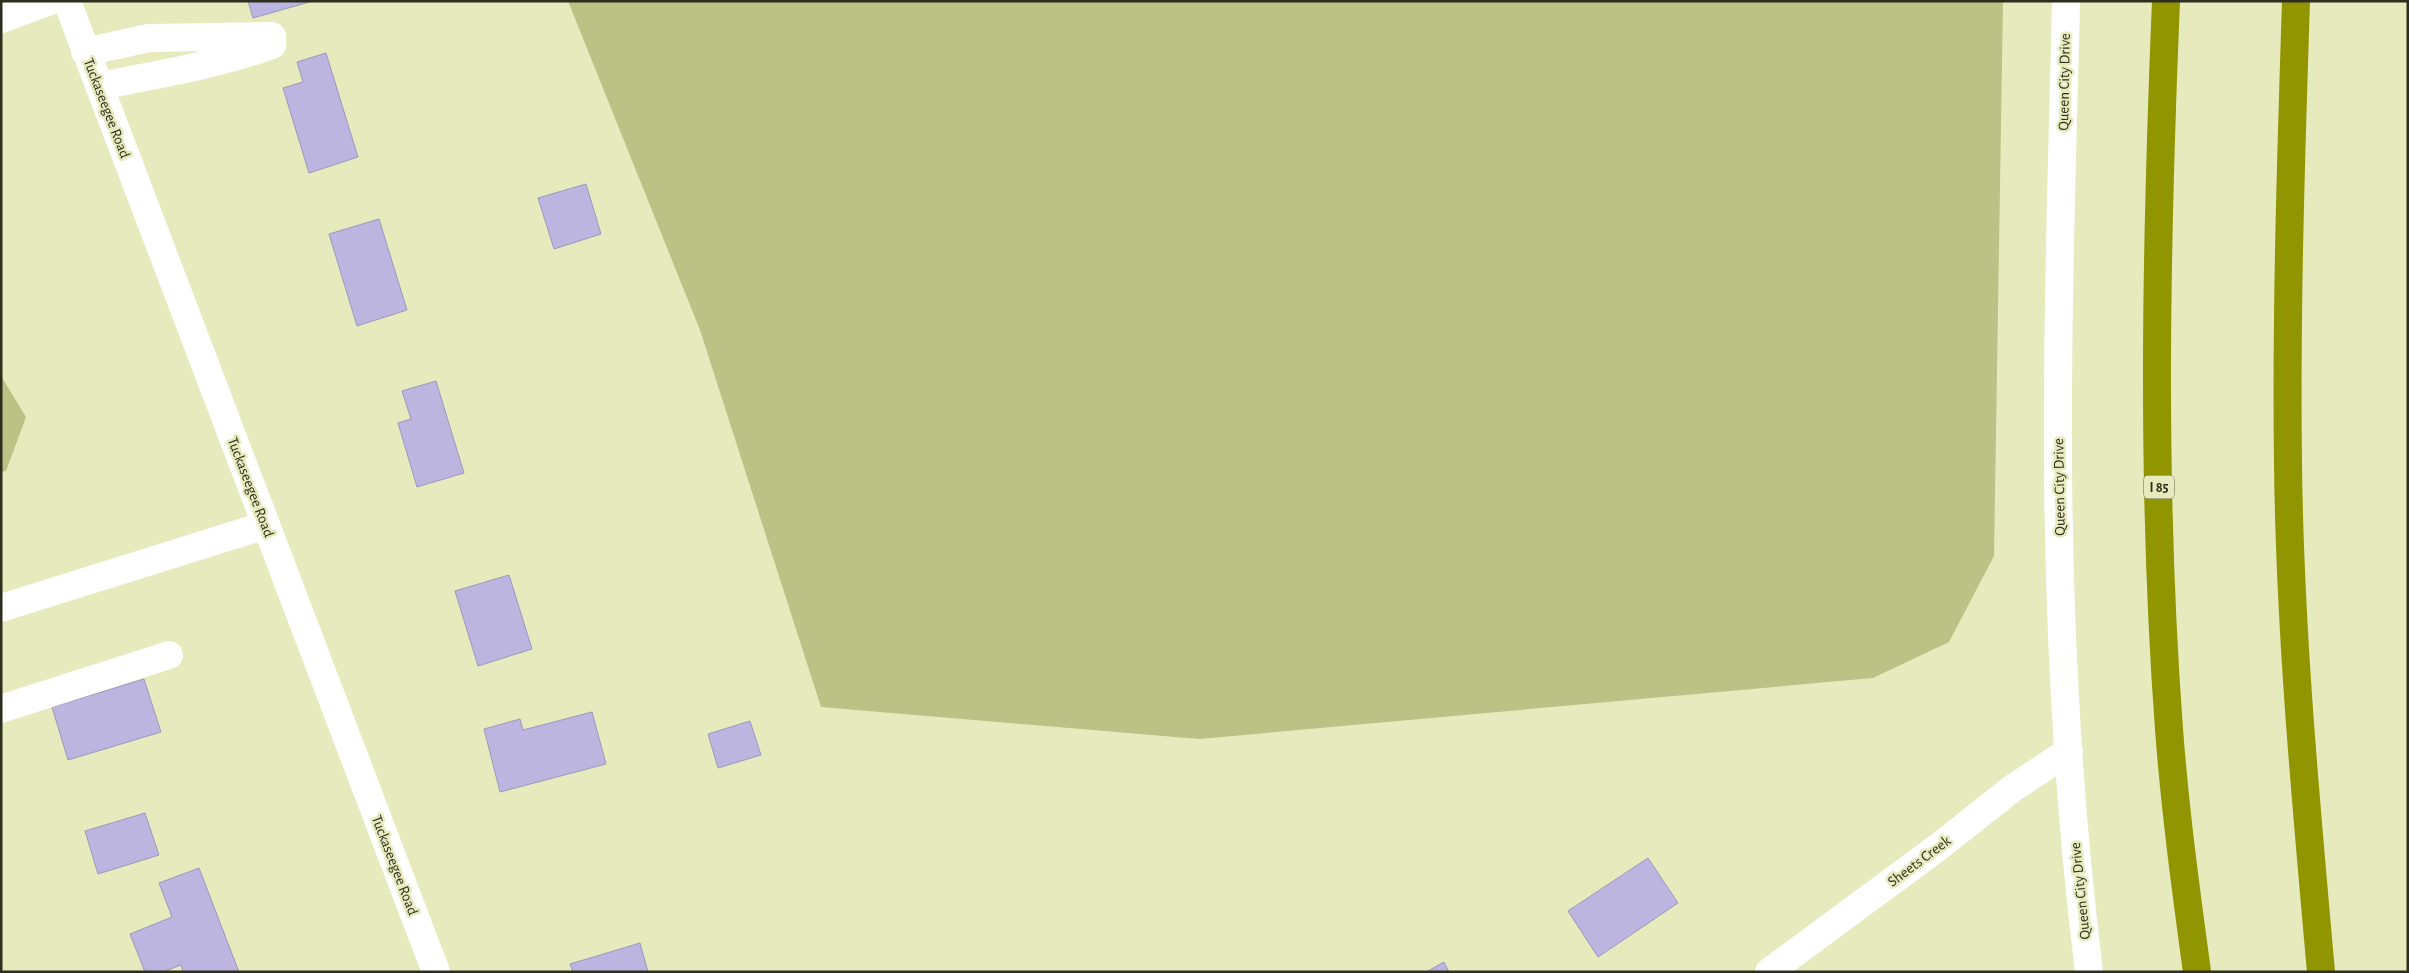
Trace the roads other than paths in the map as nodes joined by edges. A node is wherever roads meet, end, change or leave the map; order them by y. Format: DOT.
graph roads {
  1 [pos="50,1"];
  2 [pos="66,1"];
  3 [pos="2066,1"];
  4 [pos="2166,1"];
  5 [pos="2296,1"];
  6 [pos="1,19"];
  7 [pos="86,52"];
  8 [pos="99,86"];
  9 [pos="266,525"];
  10 [pos="1,608"];
  11 [pos="169,656"];
  12 [pos="1,709"];
  13 [pos="2069,751"];
  14 [pos="436,972"];
  15 [pos="1769,972"];
  16 [pos="2089,972"];
  17 [pos="2197,972"];
  18 [pos="2321,972"];
  1 -- 6 [label="street"];
  2 -- 7 [label="street, Tuckaseegee Road"];
  3 -- 13 [label="street, Queen City Drive"];
  4 -- 17 [label="highway, I 85"];
  5 -- 18 [label="highway"];
  7 -- 8 [label="street, Tuckaseegee Road"];
  7 -- 8 [label="street"];
  8 -- 9 [label="street, Tuckaseegee Road"];
  9 -- 10 [label="street"];
  9 -- 14 [label="street, Tuckaseegee Road"];
  11 -- 12 [label="street"];
  13 -- 15 [label="street, Sheets Creek"];
  13 -- 16 [label="street, Queen City Drive"];
}
